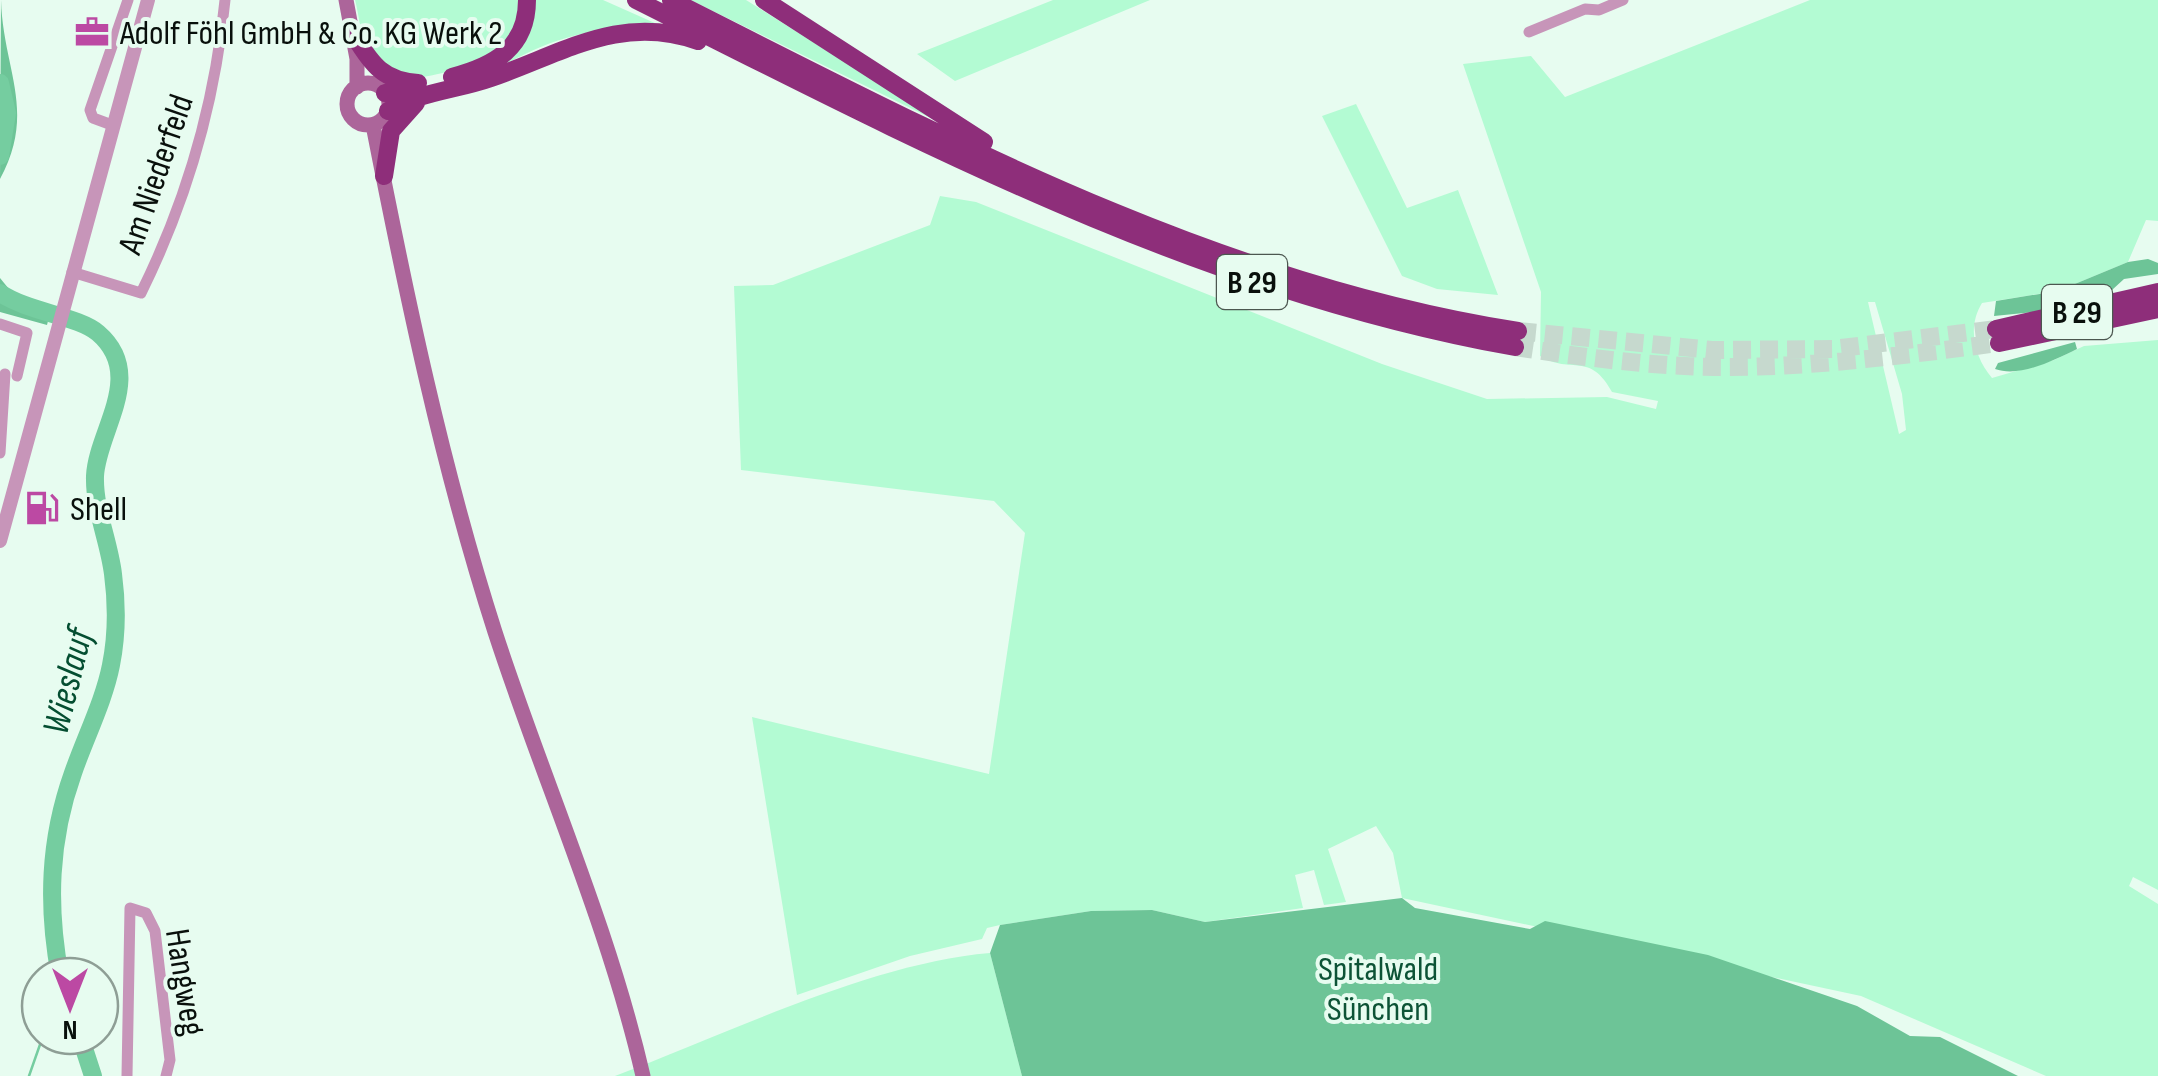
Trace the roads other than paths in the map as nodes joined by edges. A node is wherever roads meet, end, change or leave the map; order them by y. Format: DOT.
graph roads {
  1 [pos="128,0"];
  2 [pos="148,0"];
  3 [pos="225,0"];
  4 [pos="346,0"];
  5 [pos="527,0"];
  6 [pos="636,0"];
  7 [pos="670,0"];
  8 [pos="764,0"];
  9 [pos="1624,0"];
  10 [pos="1580,4"];
  11 [pos="1529,32"];
  12 [pos="354,37"];
  13 [pos="751,58"];
  14 [pos="435,88"];
  15 [pos="376,94"];
  16 [pos="373,124"];
  17 [pos="112,125"];
  18 [pos="1024,172"];
  19 [pos="384,176"];
  20 [pos="72,272"];
  21 [pos="2158,292"];
  22 [pos="2158,309"];
  23 [pos="0,324"];
  24 [pos="7,372"];
  25 [pos="43,383"];
  26 [pos="0,454"];
  27 [pos="0,541"];
  28 [pos="127,1076"];
  29 [pos="166,1076"];
  30 [pos="643,1076"];
  1 -- 17 [label="street"];
  2 -- 17 [label="street"];
  3 -- 20 [label="street, Am Niederfeld"];
  4 -- 12 [label="main road"];
  5 -- 14 [label="highway"];
  6 -- 13 [label="highway, B 29"];
  7 -- 18 [label="highway, B 29"];
  8 -- 18 [label="highway"];
  9 -- 10 [label="street"];
  10 -- 11 [label="street"];
  12 -- 14 [label="highway"];
  12 -- 15 [label="main road"];
  13 -- 14 [label="highway"];
  13 -- 18 [label="highway, B 29"];
  14 -- 15 [label="highway"];
  14 -- 19 [label="highway"];
  15 -- 16 [label="main road"];
  15 -- 16 [label="main road"];
  16 -- 19 [label="main road"];
  17 -- 20 [label="street"];
  19 -- 30 [label="main road"];
  20 -- 25 [label="street"];
  21 -- 22 [label="highway, B 29"];
  23 -- 24 [label="street"];
  24 -- 25 [label="street"];
  24 -- 26 [label="street"];
  25 -- 27 [label="street"];
  28 -- 29 [label="street, Hangweg"];
}
